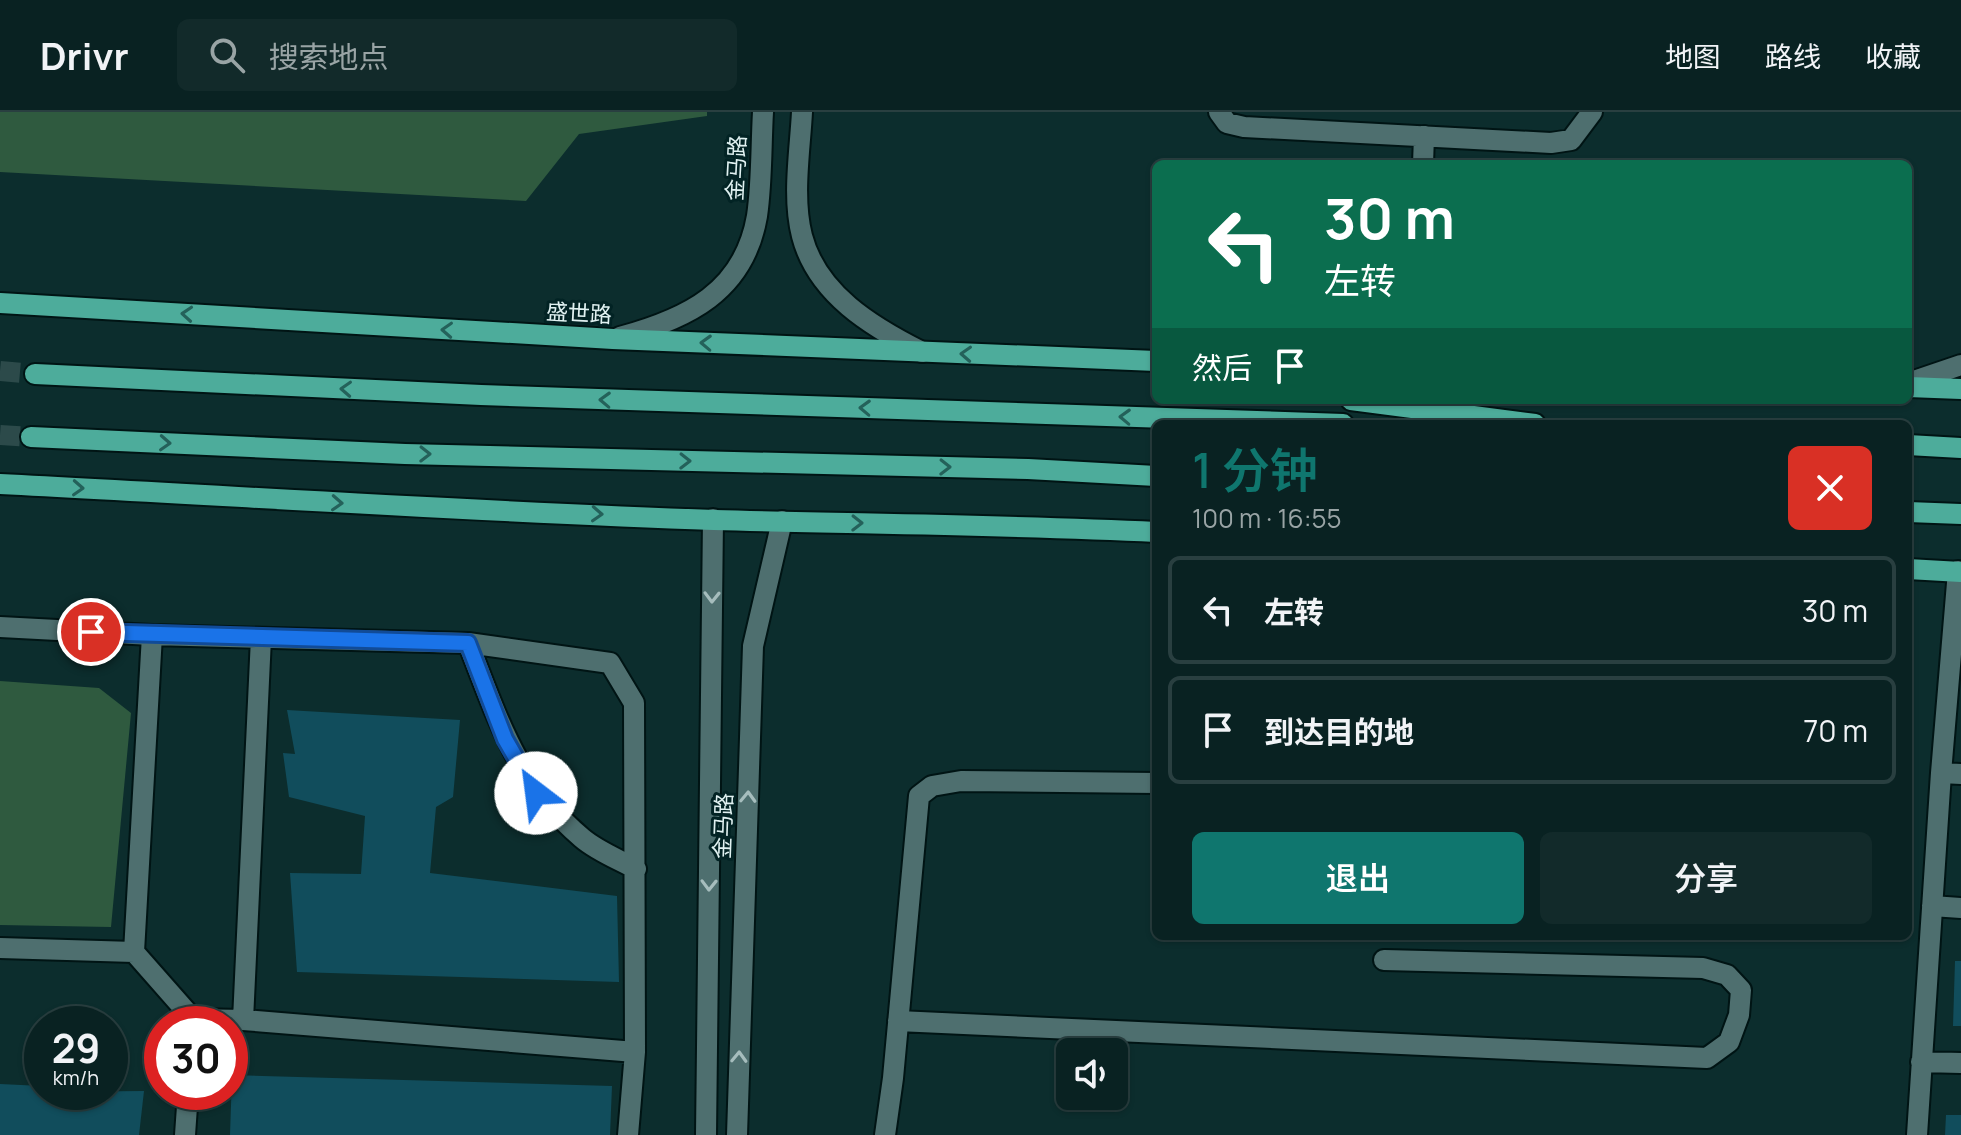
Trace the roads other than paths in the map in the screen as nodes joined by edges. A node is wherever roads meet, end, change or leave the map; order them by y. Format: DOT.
graph roads {
  1 [pos="763,112"];
  2 [pos="802,112"];
  3 [pos="1219,112"];
  4 [pos="1592,112"];
  5 [pos="1424,136"];
  6 [pos="1423,160"];
  7 [pos="0,303"];
  8 [pos="613,339"];
  9 [pos="922,352"];
  10 [pos="1014,356"];
  11 [pos="1152,361"];
  12 [pos="1961,365"];
  13 [pos="35,374"];
  14 [pos="1152,374"];
  15 [pos="1912,384"];
  16 [pos="1912,385"];
  17 [pos="1961,389"];
  18 [pos="1382,404"];
  19 [pos="1224,420"];
  20 [pos="1504,420"];
  21 [pos="31,437"];
  22 [pos="1912,445"];
  23 [pos="1961,448"];
  24 [pos="1152,476"];
  25 [pos="0,484"];
  26 [pos="1912,512"];
  27 [pos="1961,514"];
  28 [pos="713,519"];
  29 [pos="1152,520"];
  30 [pos="782,521"];
  31 [pos="1030,526"];
  32 [pos="1152,532"];
  33 [pos="1912,569"];
  34 [pos="1960,572"];
  35 [pos="0,627"];
  36 [pos="152,635"];
  37 [pos="261,638"];
  38 [pos="468,643"];
  39 [pos="1951,773"];
  40 [pos="1152,783"];
  41 [pos="636,869"];
  42 [pos="1932,906"];
  43 [pos="1961,908"];
  44 [pos="0,948"];
  45 [pos="134,952"];
  46 [pos="1384,960"];
  47 [pos="180,1006"];
  48 [pos="244,1006"];
  49 [pos="248,1020"];
  50 [pos="898,1021"];
  51 [pos="635,1052"];
  52 [pos="1921,1062"];
  53 [pos="1961,1063"];
  54 [pos="187,1110"];
  55 [pos="185,1135"];
  56 [pos="628,1135"];
  57 [pos="706,1135"];
  58 [pos="737,1135"];
  59 [pos="885,1135"];
  60 [pos="1917,1135"];
  1 -- 8 [label="street, 金马路"];
  2 -- 9 [label="street"];
  3 -- 5 [label="street"];
  4 -- 5 [label="street"];
  5 -- 6 [label="street"];
  8 -- 7 [label="main road, 盛世路, one-way"];
  9 -- 8 [label="main road, 盛世路, one-way"];
  10 -- 9 [label="main road, 盛世路, one-way"];
  10 -- 11 [label="main road, 盛世路"];
  10 -- 14 [label="main road"];
  12 -- 15 [label="street"];
  19 -- 13 [label="main road, one-way"];
  16 -- 17 [label="main road"];
  18 -- 20 [label="main road"];
  21 -- 24 [label="main road, one-way"];
  22 -- 23 [label="main road"];
  25 -- 28 [label="main road, one-way"];
  26 -- 27 [label="main road"];
  28 -- 30 [label="main road"];
  28 -- 57 [label="street, 金马路, one-way"];
  29 -- 31 [label="main road"];
  30 -- 31 [label="main road, one-way"];
  58 -- 30 [label="street, 金马路, one-way"];
  31 -- 32 [label="main road"];
  33 -- 34 [label="main road"];
  34 -- 39 [label="street"];
  35 -- 36 [label="street"];
  36 -- 37 [label="street"];
  36 -- 45 [label="street"];
  37 -- 38 [label="street"];
  37 -- 48 [label="street"];
  38 -- 41 [label="street"];
  38 -- 41 [label="street"];
  39 -- 42 [label="street"];
  40 -- 50 [label="street"];
  41 -- 51 [label="street"];
  42 -- 43 [label="street"];
  42 -- 52 [label="street"];
  44 -- 45 [label="street"];
  45 -- 47 [label="street"];
  46 -- 50 [label="street"];
  49 -- 51 [label="street"];
  50 -- 59 [label="street"];
  51 -- 56 [label="street"];
  52 -- 53 [label="street"];
  52 -- 60 [label="street"];
  54 -- 55 [label="street"];
}
